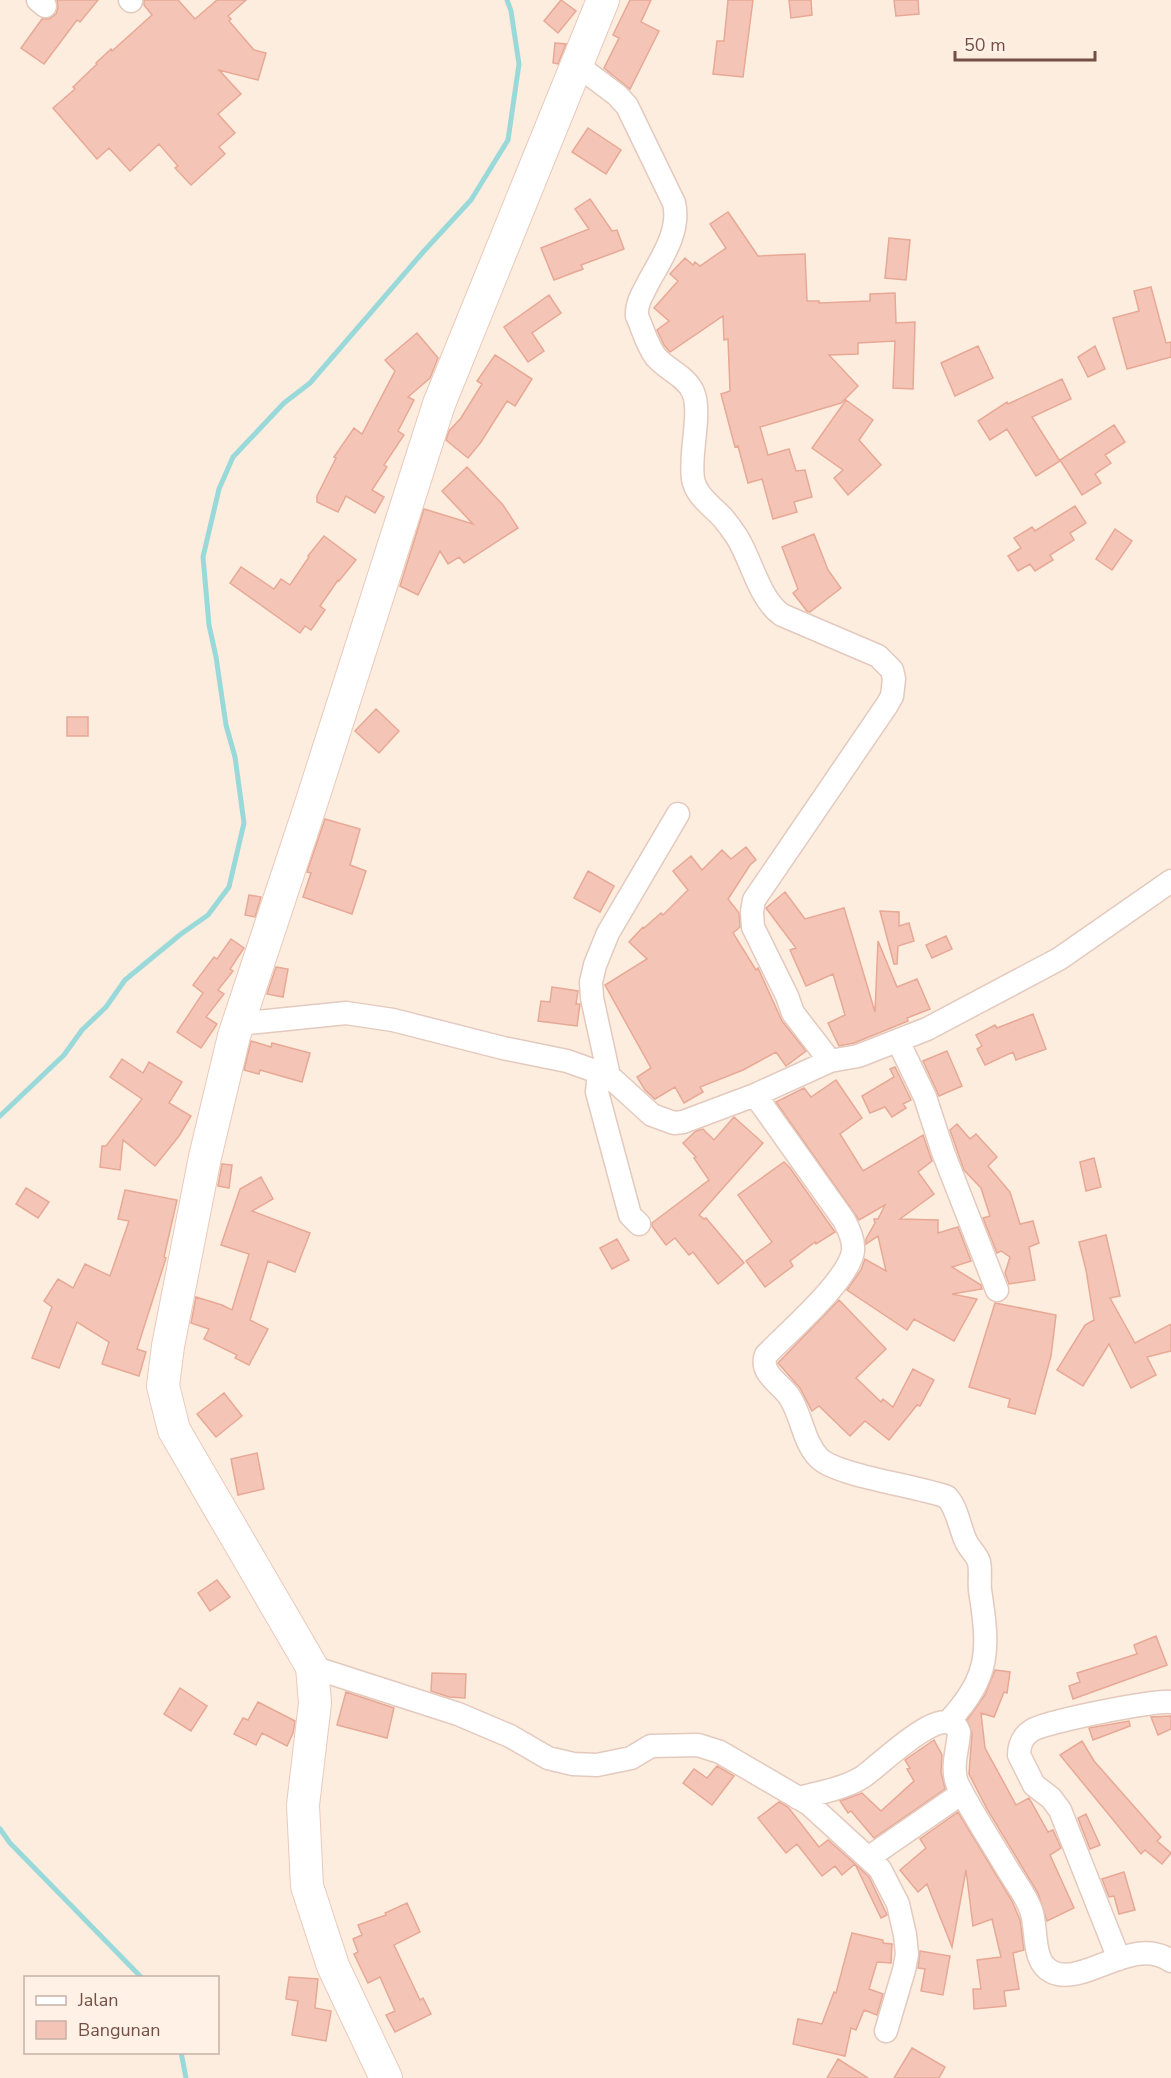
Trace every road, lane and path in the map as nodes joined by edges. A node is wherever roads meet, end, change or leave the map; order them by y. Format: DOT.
graph roads {
  1 [pos="603,0"];
  2 [pos="577,64"];
  3 [pos="678,814"];
  4 [pos="1171,881"];
  5 [pos="238,1024"];
  6 [pos="898,1041"];
  7 [pos="830,1061"];
  8 [pos="604,1074"];
  9 [pos="755,1095"];
  10 [pos="639,1224"];
  11 [pos="997,1290"];
  12 [pos="312,1667"];
  13 [pos="1171,1702"];
  14 [pos="949,1721"];
  15 [pos="962,1793"];
  16 [pos="798,1798"];
  17 [pos="868,1858"];
  18 [pos="1119,1959"];
  19 [pos="1171,1961"];
  20 [pos="886,2031"];
  21 [pos="386,2078"];
  1 -- 2 [label="street"];
  2 -- 5 [label="street"];
  2 -- 7 [label="street"];
  3 -- 8 [label="street"];
  4 -- 6 [label="street"];
  5 -- 8 [label="street"];
  5 -- 12 [label="street"];
  6 -- 7 [label="street"];
  6 -- 11 [label="street"];
  7 -- 9 [label="street"];
  8 -- 9 [label="street"];
  8 -- 10 [label="street"];
  9 -- 14 [label="street"];
  12 -- 16 [label="street"];
  12 -- 21 [label="street"];
  13 -- 18 [label="street"];
  14 -- 15 [label="street"];
  14 -- 16 [label="street"];
  15 -- 17 [label="street"];
  15 -- 18 [label="street"];
  16 -- 17 [label="street"];
  17 -- 20 [label="street"];
  18 -- 19 [label="street"];
}
